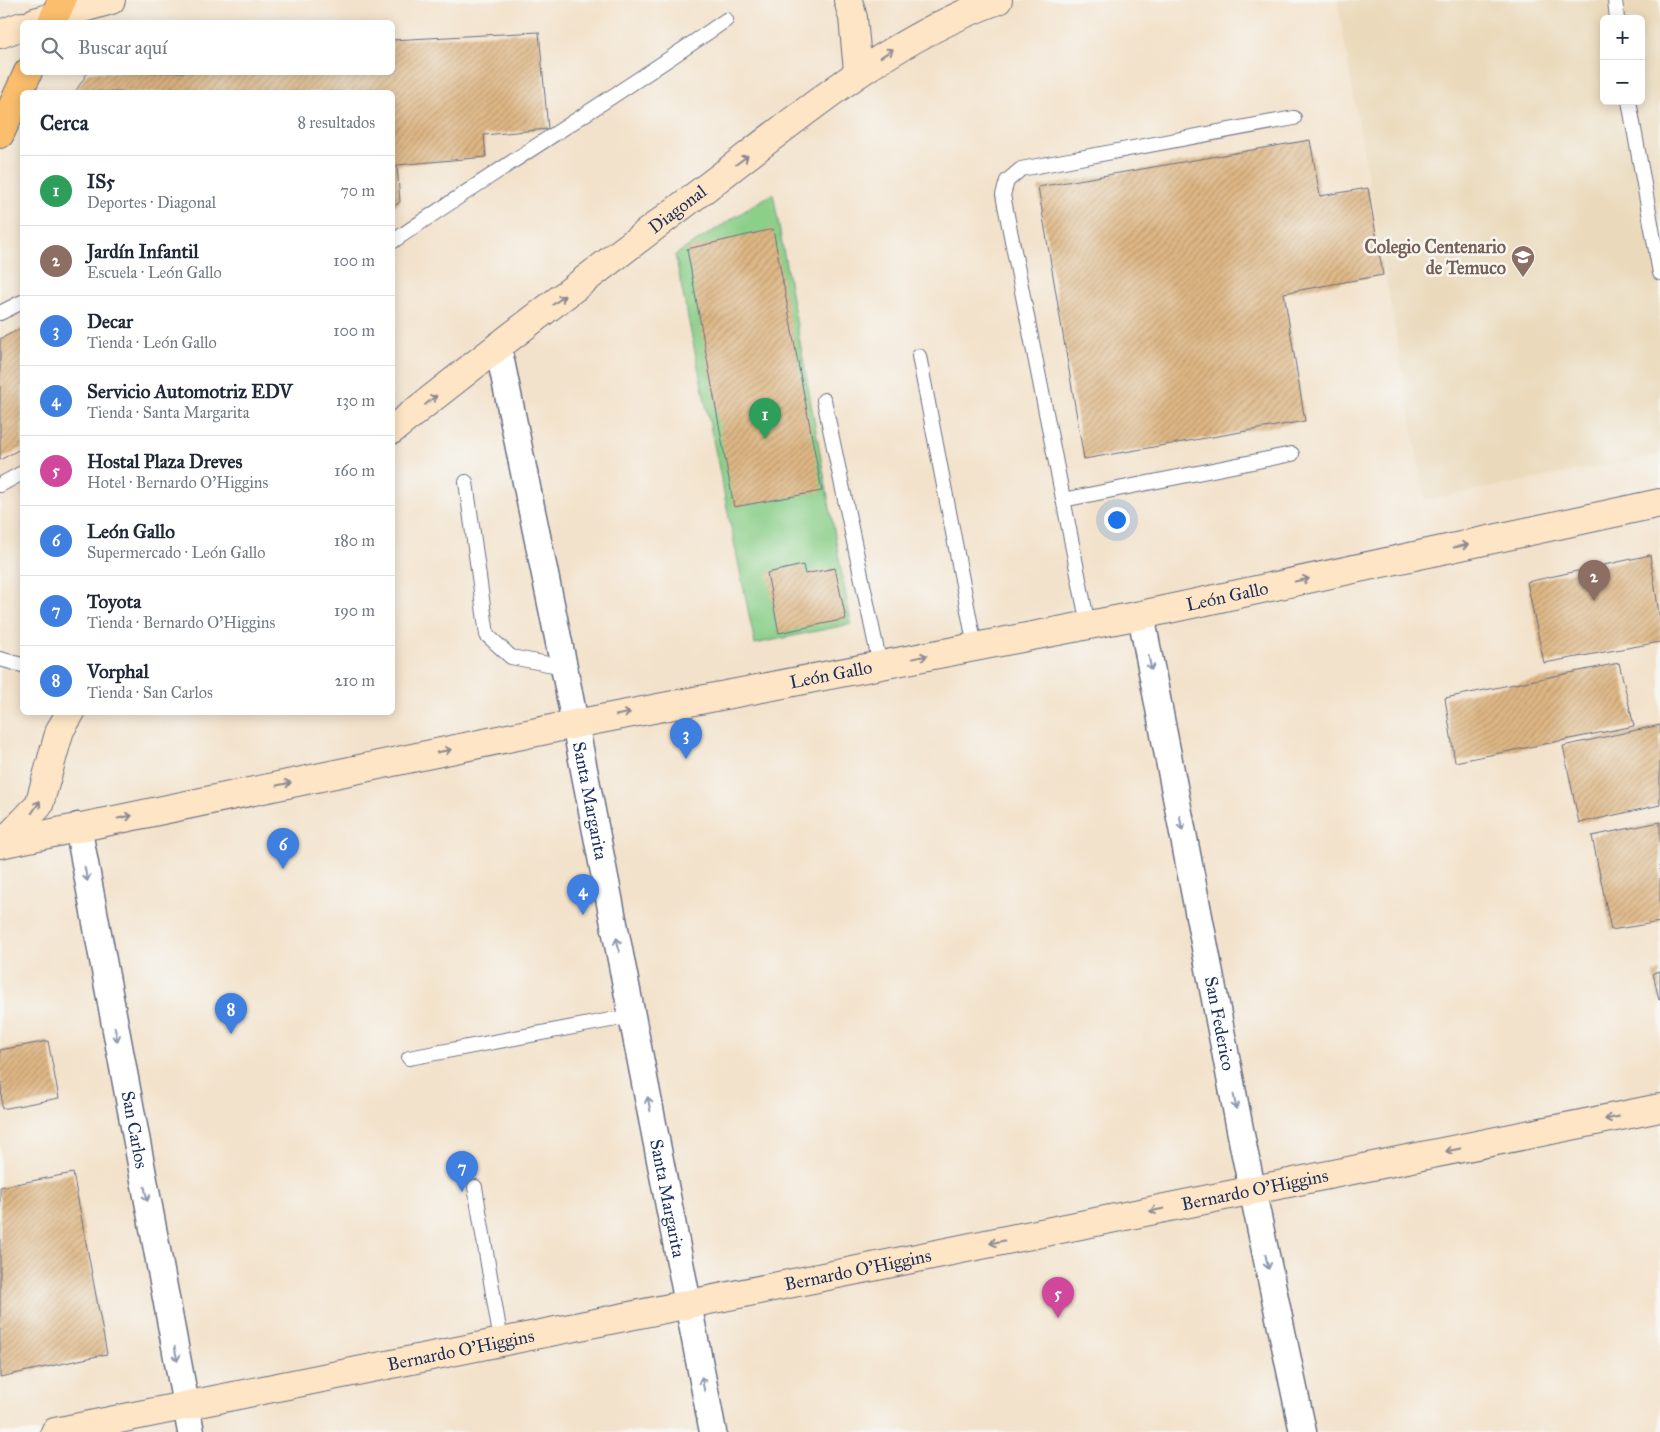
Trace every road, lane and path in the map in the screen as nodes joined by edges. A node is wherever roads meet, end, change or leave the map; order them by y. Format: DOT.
graph roads {
  1 [pos="111,0"];
  2 [pos="848,0"];
  3 [pos="1615,0"];
  4 [pos="986,3"];
  5 [pos="51,15"];
  6 [pos="1617,15"];
  7 [pos="726,20"];
  8 [pos="20,27"];
  9 [pos="0,34"];
  10 [pos="858,71"];
  11 [pos="27,75"];
  12 [pos="23,90"];
  13 [pos="20,100"];
  14 [pos="1630,105"];
  15 [pos="1294,118"];
  16 [pos="0,134"];
  17 [pos="395,240"];
  18 [pos="1660,272"];
  19 [pos="20,303"];
  20 [pos="0,313"];
  21 [pos="498,346"];
  22 [pos="919,356"];
  23 [pos="824,400"];
  24 [pos="395,428"];
  25 [pos="1292,454"];
  26 [pos="20,475"];
  27 [pos="466,482"];
  28 [pos="0,486"];
  29 [pos="1063,500"];
  30 [pos="1660,503"];
  31 [pos="1141,615"];
  32 [pos="1088,625"];
  33 [pos="975,647"];
  34 [pos="0,658"];
  35 [pos="20,664"];
  36 [pos="880,665"];
  37 [pos="564,667"];
  38 [pos="63,718"];
  39 [pos="575,724"];
  40 [pos="78,826"];
  41 [pos="2,843"];
  42 [pos="632,1016"];
  43 [pos="409,1058"];
  44 [pos="1660,1108"];
  45 [pos="475,1187"];
  46 [pos="1253,1191"];
  47 [pos="688,1304"];
  48 [pos="501,1341"];
  49 [pos="186,1405"];
  50 [pos="55,1432"];
  51 [pos="191,1432"];
  52 [pos="713,1432"];
  53 [pos="1303,1432"];
  1 -- 5 [label="street"];
  2 -- 10 [label="street"];
  3 -- 6 [label="lane"];
  10 -- 4 [label="street, Diagonal, one-way"];
  7 -- 17 [label="lane"];
  8 -- 9 [label="street"];
  21 -- 10 [label="street, Diagonal, one-way"];
  11 -- 12 [label="main road"];
  13 -- 16 [label="main road"];
  14 -- 18 [label="lane"];
  15 -- 29 [label="lane"];
  19 -- 20 [label="lane"];
  24 -- 21 [label="street, Diagonal, one-way"];
  21 -- 37 [label="street, Santa Margarita"];
  22 -- 33 [label="lane"];
  23 -- 36 [label="lane"];
  25 -- 29 [label="lane"];
  26 -- 28 [label="lane"];
  27 -- 37 [label="lane"];
  29 -- 32 [label="lane"];
  31 -- 30 [label="street, León Gallo, one-way"];
  31 -- 32 [label="street, León Gallo"];
  31 -- 46 [label="street, San Federico, one-way"];
  32 -- 33 [label="street, León Gallo"];
  36 -- 33 [label="street, León Gallo, one-way"];
  34 -- 35 [label="lane"];
  39 -- 36 [label="street, León Gallo, one-way"];
  37 -- 39 [label="street, Santa Margarita"];
  41 -- 38 [label="street, one-way"];
  40 -- 39 [label="street, León Gallo, one-way"];
  42 -- 39 [label="street, Santa Margarita, one-way"];
  40 -- 41 [label="street, León Gallo"];
  40 -- 49 [label="street, San Carlos, one-way"];
  42 -- 43 [label="lane"];
  47 -- 42 [label="street, Santa Margarita, one-way"];
  44 -- 46 [label="street, Bernardo O'Higgins, one-way"];
  45 -- 48 [label="lane"];
  46 -- 47 [label="street, Bernardo O'Higgins, one-way"];
  46 -- 53 [label="street, San Federico, one-way"];
  47 -- 48 [label="street, Bernardo O'Higgins"];
  52 -- 47 [label="street, Santa Margarita, one-way"];
  48 -- 49 [label="street, Bernardo O'Higgins"];
  49 -- 50 [label="street, Bernardo O'Higgins"];
  49 -- 51 [label="street, San Carlos"];
}
